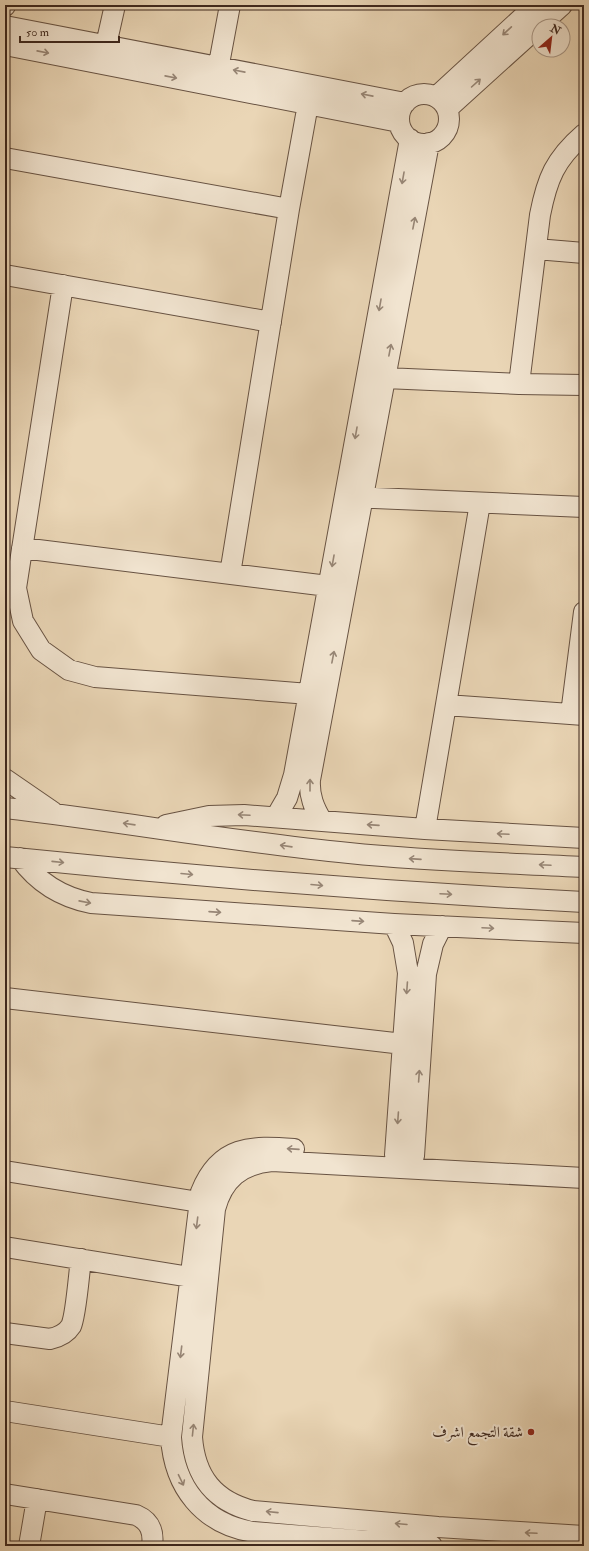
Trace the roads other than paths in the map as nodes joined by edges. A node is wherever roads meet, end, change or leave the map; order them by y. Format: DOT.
graph roads {
  1 [pos="115,5"];
  2 [pos="230,5"];
  3 [pos="536,5"];
  4 [pos="562,5"];
  5 [pos="5,26"];
  6 [pos="5,44"];
  7 [pos="106,45"];
  8 [pos="217,76"];
  9 [pos="405,103"];
  10 [pos="441,103"];
  11 [pos="308,104"];
  12 [pos="399,122"];
  13 [pos="584,134"];
  14 [pos="410,139"];
  15 [pos="429,143"];
  16 [pos="5,158"];
  17 [pos="289,209"];
  18 [pos="536,249"];
  19 [pos="584,252"];
  20 [pos="5,275"];
  21 [pos="63,285"];
  22 [pos="271,322"];
  23 [pos="385,378"];
  24 [pos="519,384"];
  25 [pos="584,385"];
  26 [pos="354,498"];
  27 [pos="480,503"];
  28 [pos="584,507"];
  29 [pos="15,559"];
  30 [pos="230,574"];
  31 [pos="328,586"];
  32 [pos="584,612"];
  33 [pos="309,694"];
  34 [pos="446,705"];
  35 [pos="578,714"];
  36 [pos="5,779"];
  37 [pos="5,808"];
  38 [pos="56,814"];
  39 [pos="276,817"];
  40 [pos="322,821"];
  41 [pos="157,828"];
  42 [pos="425,829"];
  43 [pos="584,838"];
  44 [pos="12,857"];
  45 [pos="584,866"];
  46 [pos="584,902"];
  47 [pos="394,924"];
  48 [pos="442,926"];
  49 [pos="584,933"];
  50 [pos="407,964"];
  51 [pos="428,964"];
  52 [pos="5,998"];
  53 [pos="414,1015"];
  54 [pos="403,1044"];
  55 [pos="397,1159"];
  56 [pos="584,1165"];
  57 [pos="5,1171"];
  58 [pos="584,1178"];
  59 [pos="199,1202"];
  60 [pos="5,1248"];
  61 [pos="81,1260"];
  62 [pos="190,1277"];
  63 [pos="5,1333"];
  64 [pos="5,1411"];
  65 [pos="171,1437"];
  66 [pos="5,1494"];
  67 [pos="37,1500"];
  68 [pos="328,1518"];
  69 [pos="584,1536"];
  70 [pos="242,1538"];
  71 [pos="327,1538"];
  72 [pos="29,1546"];
  73 [pos="152,1546"];
  74 [pos="432,1546"];
  1 -- 7 [label="street"];
  2 -- 8 [label="street"];
  3 -- 10 [label="street, one-way"];
  10 -- 4 [label="street, one-way"];
  5 -- 7 [label="street"];
  6 -- 8 [label="street, one-way"];
  7 -- 8 [label="street"];
  9 -- 8 [label="street, one-way"];
  8 -- 11 [label="street"];
  9 -- 10 [label="street"];
  9 -- 12 [label="street"];
  10 -- 15 [label="street"];
  11 -- 12 [label="street"];
  11 -- 17 [label="street"];
  12 -- 14 [label="street"];
  13 -- 18 [label="street"];
  14 -- 15 [label="street"];
  14 -- 26 [label="street, one-way"];
  23 -- 15 [label="street, one-way"];
  16 -- 17 [label="street"];
  17 -- 22 [label="street"];
  18 -- 19 [label="street"];
  18 -- 24 [label="street"];
  20 -- 21 [label="street"];
  21 -- 22 [label="street"];
  21 -- 29 [label="street"];
  22 -- 30 [label="street"];
  23 -- 24 [label="street"];
  23 -- 26 [label="street"];
  24 -- 25 [label="street"];
  26 -- 27 [label="street"];
  26 -- 31 [label="street, one-way"];
  40 -- 26 [label="street, one-way"];
  27 -- 28 [label="street"];
  27 -- 34 [label="street"];
  29 -- 30 [label="street"];
  29 -- 33 [label="street"];
  30 -- 31 [label="street"];
  31 -- 33 [label="street"];
  32 -- 35 [label="street"];
  33 -- 39 [label="street"];
  34 -- 35 [label="street"];
  34 -- 42 [label="street"];
  36 -- 38 [label="street"];
  37 -- 38 [label="street"];
  41 -- 38 [label="street, one-way"];
  39 -- 40 [label="street"];
  39 -- 41 [label="street, one-way"];
  42 -- 40 [label="street, one-way"];
  45 -- 41 [label="street, one-way"];
  43 -- 42 [label="street, one-way"];
  44 -- 46 [label="street, one-way"];
  44 -- 47 [label="street, one-way"];
  47 -- 48 [label="street"];
  47 -- 50 [label="street"];
  48 -- 49 [label="street, one-way"];
  48 -- 51 [label="street"];
  50 -- 51 [label="street"];
  50 -- 53 [label="street, one-way"];
  51 -- 53 [label="street"];
  52 -- 54 [label="street"];
  53 -- 54 [label="street"];
  55 -- 53 [label="street, one-way"];
  54 -- 55 [label="street, one-way"];
  55 -- 56 [label="street"];
  55 -- 58 [label="street"];
  55 -- 59 [label="street, one-way"];
  68 -- 55 [label="street, one-way"];
  57 -- 59 [label="street"];
  59 -- 62 [label="street, one-way"];
  60 -- 61 [label="street"];
  61 -- 62 [label="street"];
  61 -- 63 [label="street"];
  62 -- 65 [label="street, one-way"];
  64 -- 65 [label="street"];
  65 -- 70 [label="street, one-way"];
  66 -- 67 [label="street"];
  67 -- 72 [label="street"];
  67 -- 73 [label="street"];
  69 -- 68 [label="street, one-way"];
  68 -- 71 [label="street"];
  70 -- 71 [label="street"];
  71 -- 74 [label="street"];
}
